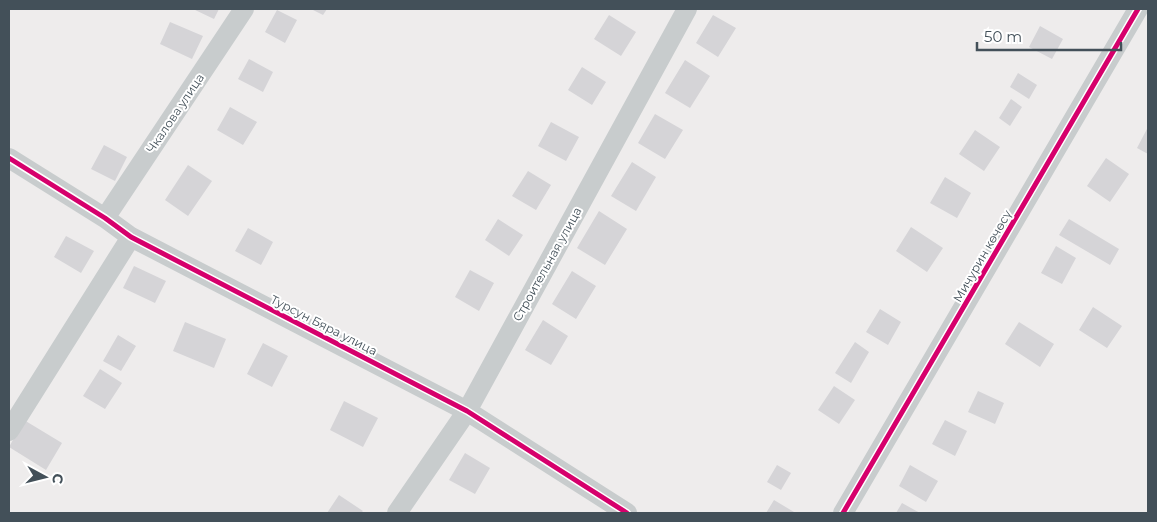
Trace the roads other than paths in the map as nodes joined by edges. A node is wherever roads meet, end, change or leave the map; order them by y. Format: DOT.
graph roads {
  1 [pos="244,9"];
  2 [pos="687,9"];
  3 [pos="1138,9"];
  4 [pos="9,158"];
  5 [pos="105,218"];
  6 [pos="131,237"];
  7 [pos="467,411"];
  8 [pos="9,431"];
  9 [pos="397,513"];
  10 [pos="627,513"];
  11 [pos="843,513"];
  1 -- 5 [label="street, Чкалова улица"];
  2 -- 7 [label="street, Строительная улица"];
  3 -- 11 [label="street, Мичурин көчөсү"];
  4 -- 5 [label="street, Турсун Бяра улица"];
  5 -- 6 [label="street, Турсун Бяра улица"];
  6 -- 7 [label="street, Турсун Бяра улица"];
  6 -- 8 [label="street"];
  7 -- 9 [label="street, Строительная улица"];
  7 -- 10 [label="street, Турсун Бяра улица"];
}
